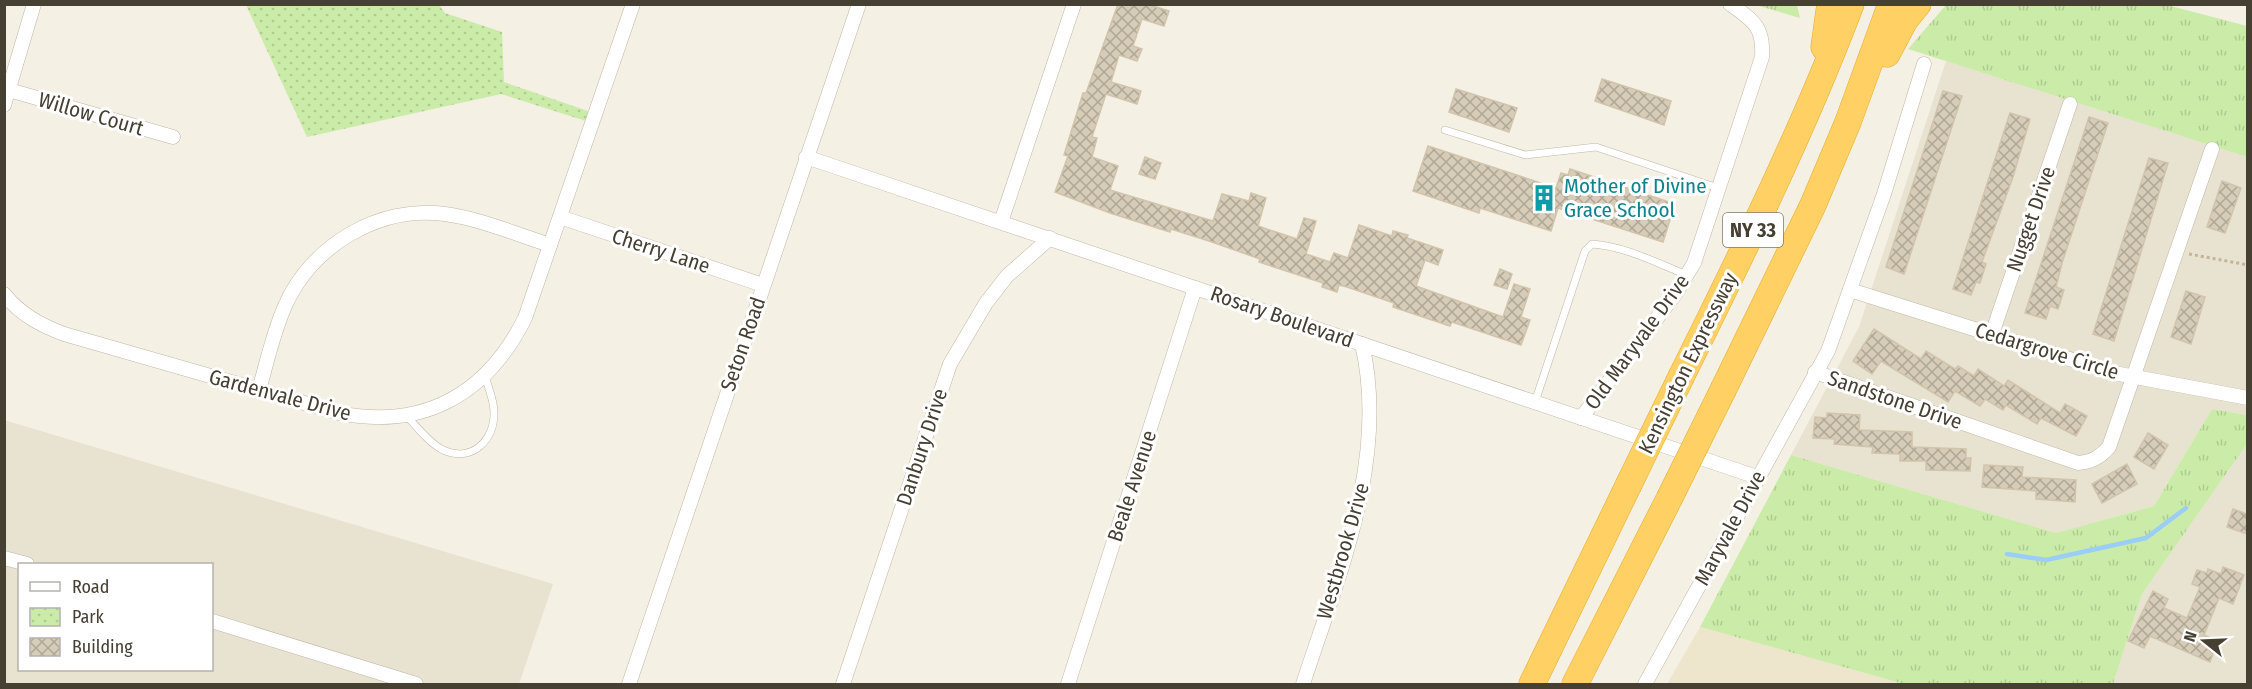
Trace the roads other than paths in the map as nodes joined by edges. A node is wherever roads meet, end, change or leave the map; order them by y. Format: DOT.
graph roads {
  1 [pos="34,4"];
  2 [pos="633,4"];
  3 [pos="859,4"];
  4 [pos="1074,4"];
  5 [pos="1730,4"];
  6 [pos="1830,4"];
  7 [pos="1851,4"];
  8 [pos="1891,4"];
  9 [pos="1917,4"];
  10 [pos="1924,64"];
  11 [pos="1819,82"];
  12 [pos="9,90"];
  13 [pos="2070,104"];
  14 [pos="4,105"];
  15 [pos="1848,122"];
  16 [pos="1445,130"];
  17 [pos="172,137"];
  18 [pos="2211,149"];
  19 [pos="806,157"];
  20 [pos="1718,188"];
  21 [pos="560,217"];
  22 [pos="1001,222"];
  23 [pos="1050,238"];
  24 [pos="550,245"];
  25 [pos="1687,275"];
  26 [pos="763,285"];
  27 [pos="1196,288"];
  28 [pos="1850,290"];
  29 [pos="4,294"];
  30 [pos="1992,334"];
  31 [pos="1362,344"];
  32 [pos="1815,372"];
  33 [pos="485,376"];
  34 [pos="2132,376"];
  35 [pos="259,390"];
  36 [pos="2247,398"];
  37 [pos="1535,402"];
  38 [pos="406,415"];
  39 [pos="1581,418"];
  40 [pos="1757,477"];
  41 [pos="4,558"];
  42 [pos="23,563"];
  43 [pos="213,621"];
  44 [pos="416,684"];
  45 [pos="629,684"];
  46 [pos="843,684"];
  47 [pos="1068,684"];
  48 [pos="1303,684"];
  49 [pos="1532,684"];
  50 [pos="1575,684"];
  51 [pos="1645,684"];
  1 -- 12 [label="street"];
  2 -- 21 [label="street, Gardenvale Drive"];
  3 -- 19 [label="street, Seton Road"];
  4 -- 22 [label="street"];
  5 -- 20 [label="street, Old Maryvale Drive"];
  6 -- 11 [label="highway"];
  7 -- 11 [label="highway, Kensington Expressway / NY 33"];
  8 -- 15 [label="highway, Kensington Expressway / NY 33"];
  9 -- 15 [label="highway"];
  10 -- 28 [label="street, Sandstone Drive"];
  11 -- 49 [label="highway, Kensington Expressway / NY 33, bridge"];
  12 -- 14 [label="street"];
  12 -- 17 [label="street, Willow Court"];
  13 -- 30 [label="street, Nugget Drive"];
  15 -- 50 [label="highway, Kensington Expressway / NY 33, bridge"];
  16 -- 20 [label="lane"];
  18 -- 34 [label="street, Sandstone Drive"];
  19 -- 22 [label="street, Rosary Boulevard"];
  19 -- 26 [label="street, Seton Road"];
  20 -- 25 [label="street, Old Maryvale Drive"];
  21 -- 24 [label="street, Gardenvale Drive"];
  21 -- 26 [label="street, Cherry Lane"];
  22 -- 23 [label="street, Rosary Boulevard"];
  23 -- 27 [label="street, Rosary Boulevard"];
  23 -- 46 [label="street, Danbury Drive"];
  24 -- 33 [label="street, Gardenvale Drive"];
  24 -- 35 [label="street"];
  25 -- 37 [label="lane"];
  25 -- 39 [label="street, Old Maryvale Drive"];
  26 -- 45 [label="street, Seton Road"];
  27 -- 31 [label="street, Rosary Boulevard"];
  27 -- 47 [label="street, Beale Avenue"];
  28 -- 30 [label="street, Cedargrove Circle"];
  28 -- 32 [label="street, Sandstone Drive"];
  29 -- 35 [label="street, Gardenvale Drive"];
  30 -- 34 [label="street, Cedargrove Circle"];
  31 -- 37 [label="street, Rosary Boulevard"];
  31 -- 48 [label="street, Westbrook Drive"];
  32 -- 34 [label="street, Sandstone Drive"];
  32 -- 40 [label="street, Maryvale Drive"];
  33 -- 38 [label="street, Gardenvale Drive"];
  33 -- 38 [label="lane"];
  34 -- 36 [label="street, Cedargrove Circle"];
  35 -- 38 [label="street, Gardenvale Drive"];
  37 -- 39 [label="street, Rosary Boulevard"];
  39 -- 40 [label="street, Rosary Boulevard"];
  40 -- 51 [label="street, Maryvale Drive"];
  41 -- 42 [label="street"];
  43 -- 44 [label="street"];
}
